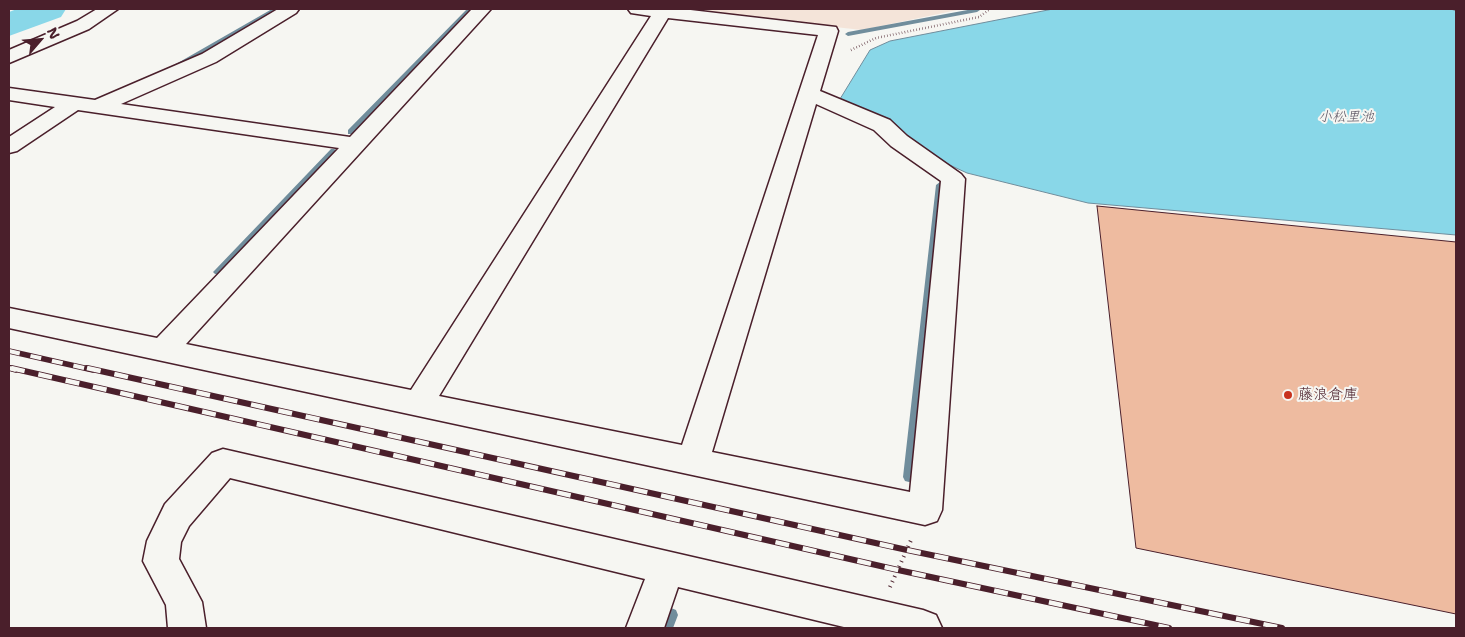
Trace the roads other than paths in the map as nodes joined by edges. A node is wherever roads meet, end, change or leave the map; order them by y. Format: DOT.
graph roads {
  1 [pos="109,9"];
  2 [pos="290,9"];
  3 [pos="482,9"];
  4 [pos="637,9"];
  5 [pos="663,12"];
  6 [pos="9,57"];
  7 [pos="9,94"];
  8 [pos="817,97"];
  9 [pos="85,106"];
  10 [pos="354,144"];
  11 [pos="9,146"];
  12 [pos="9,318"];
  13 [pos="163,350"];
  14 [pos="418,404"];
  15 [pos="693,461"];
  16 [pos="667,568"];
  17 [pos="875,623"];
  18 [pos="187,628"];
  19 [pos="645,628"];
  20 [pos="923,628"];
  1 -- 6 [label="street"];
  2 -- 9 [label="street"];
  3 -- 10 [label="street"];
  4 -- 5 [label="street"];
  5 -- 8 [label="street"];
  5 -- 14 [label="street"];
  7 -- 9 [label="street"];
  8 -- 15 [label="street"];
  8 -- 15 [label="street"];
  9 -- 10 [label="street"];
  9 -- 11 [label="street"];
  10 -- 13 [label="street"];
  12 -- 13 [label="street"];
  13 -- 14 [label="street"];
  14 -- 15 [label="street"];
  16 -- 17 [label="street"];
  16 -- 18 [label="street"];
  16 -- 19 [label="street"];
  17 -- 20 [label="street"];
}
